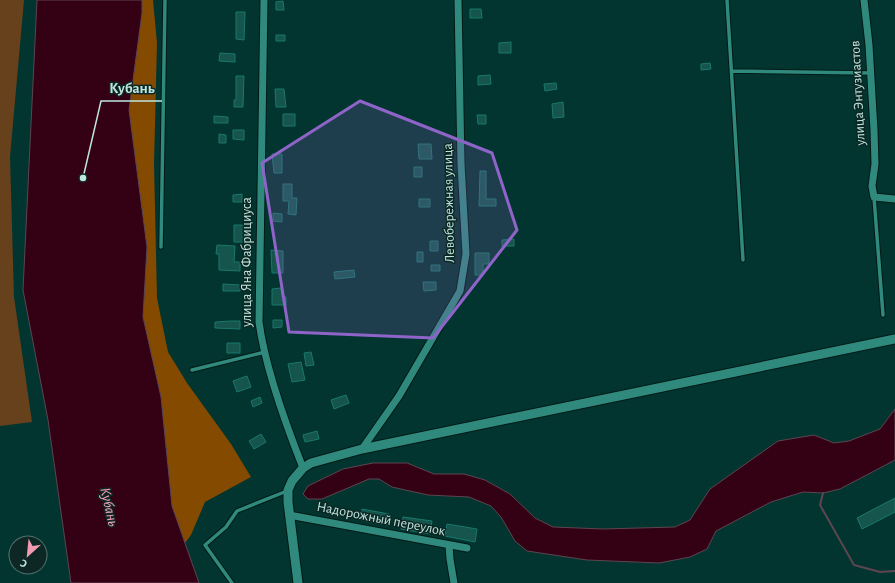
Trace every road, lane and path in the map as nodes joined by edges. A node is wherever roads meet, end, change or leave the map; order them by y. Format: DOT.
graph roads {
  1 [pos="165,0"];
  2 [pos="264,0"];
  3 [pos="458,0"];
  4 [pos="727,0"];
  5 [pos="864,0"];
  6 [pos="732,71"];
  7 [pos="871,73"];
  8 [pos="874,197"];
  9 [pos="895,199"];
  10 [pos="161,247"];
  11 [pos="743,260"];
  12 [pos="883,314"];
  13 [pos="895,339"];
  14 [pos="265,352"];
  15 [pos="192,370"];
  16 [pos="362,449"];
  17 [pos="303,468"];
  18 [pos="288,490"];
  19 [pos="289,515"];
  20 [pos="449,545"];
  21 [pos="467,548"];
  22 [pos="232,583"];
  23 [pos="298,583"];
  24 [pos="454,583"];
  1 -- 10 [label="lane"];
  2 -- 14 [label="street, улица Яна Фабрициуса"];
  3 -- 16 [label="street, Левобережная улица"];
  4 -- 6 [label="lane"];
  5 -- 7 [label="street, улица Энтузиастов"];
  6 -- 7 [label="lane"];
  6 -- 11 [label="lane"];
  7 -- 8 [label="street, улица Энтузиастов"];
  8 -- 9 [label="street"];
  8 -- 12 [label="lane"];
  13 -- 16 [label="street"];
  14 -- 15 [label="lane"];
  14 -- 17 [label="street, улица Яна Фабрициуса"];
  16 -- 17 [label="street"];
  17 -- 18 [label="street"];
  18 -- 19 [label="street"];
  18 -- 22 [label="lane"];
  19 -- 20 [label="street, Надорожный переулок"];
  19 -- 23 [label="street"];
  20 -- 21 [label="street, Надорожный переулок"];
  20 -- 24 [label="street"];
}
